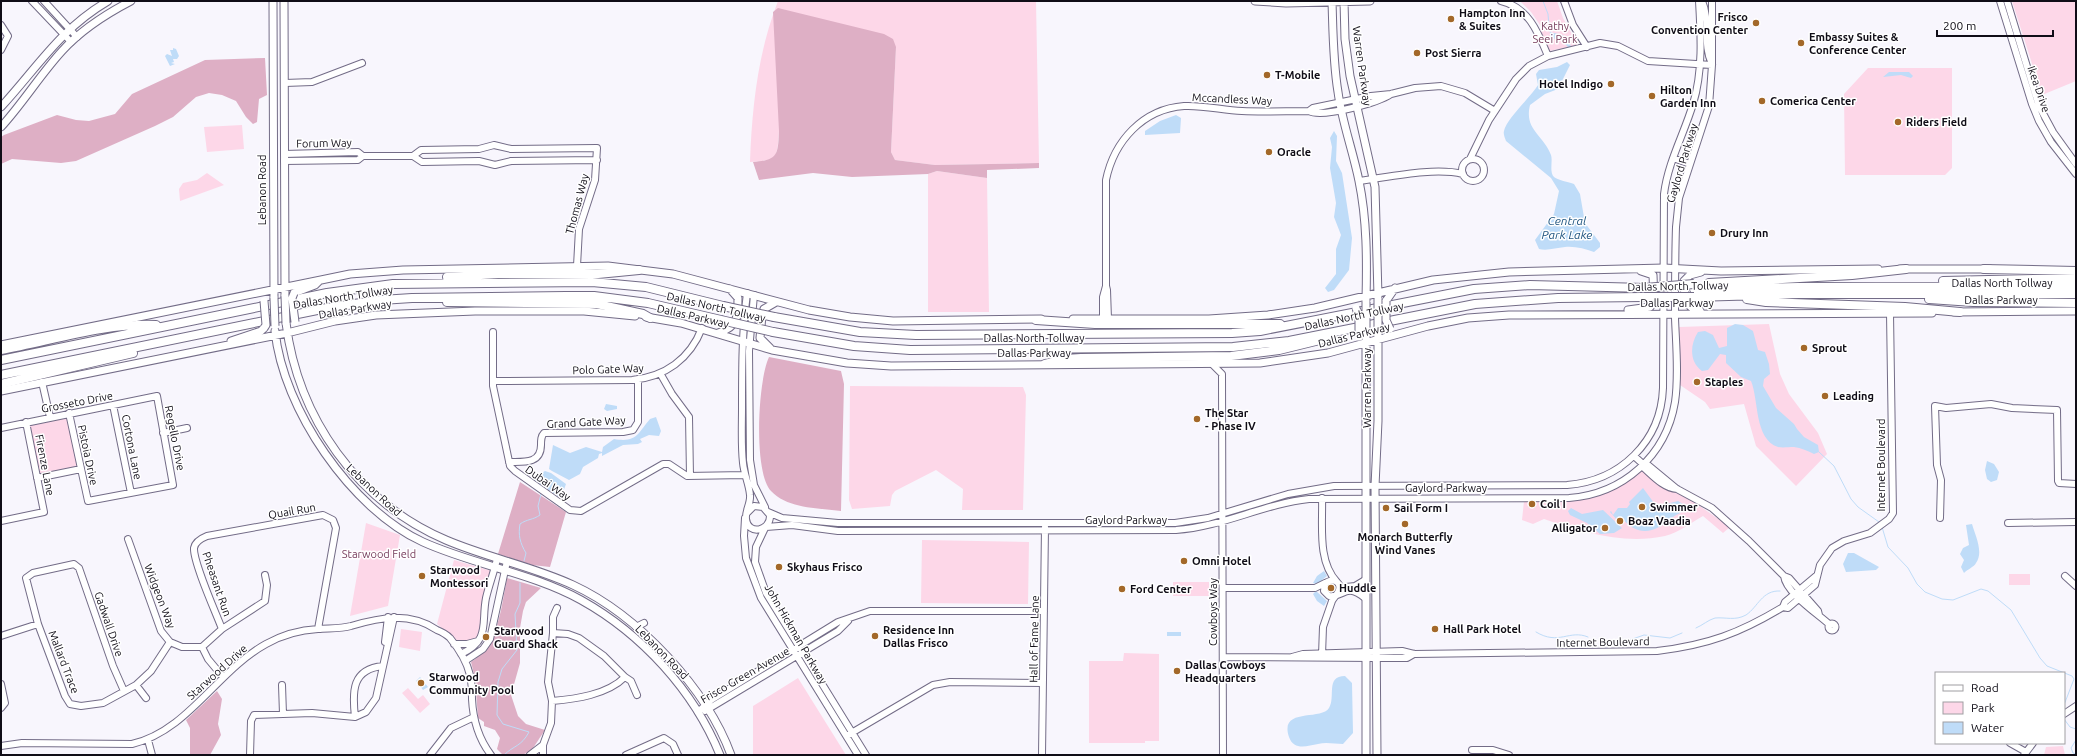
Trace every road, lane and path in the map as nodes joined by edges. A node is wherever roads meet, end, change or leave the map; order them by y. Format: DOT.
graph roads {
  1 [pos="32,1"];
  2 [pos="44,1"];
  3 [pos="108,1"];
  4 [pos="131,1"];
  5 [pos="273,1"];
  6 [pos="284,1"];
  7 [pos="1255,1"];
  8 [pos="1370,1"];
  9 [pos="1501,1"];
  10 [pos="1564,1"];
  11 [pos="1700,1"];
  12 [pos="1712,1"];
  13 [pos="2000,1"];
  14 [pos="2007,1"];
  15 [pos="1332,2"];
  16 [pos="1344,2"];
  17 [pos="1,25"];
  18 [pos="66,32"];
  19 [pos="74,40"];
  20 [pos="2017,43"];
  21 [pos="1587,47"];
  22 [pos="1,50"];
  23 [pos="1548,56"];
  24 [pos="362,63"];
  25 [pos="1700,64"];
  26 [pos="1712,65"];
  27 [pos="284,83"];
  28 [pos="273,84"];
  29 [pos="1355,102"];
  30 [pos="1340,106"];
  31 [pos="1,107"];
  32 [pos="1495,111"];
  33 [pos="1,127"];
  34 [pos="1476,146"];
  35 [pos="579,148"];
  36 [pos="597,148"];
  37 [pos="474,149"];
  38 [pos="515,149"];
  39 [pos="413,156"];
  40 [pos="273,157"];
  41 [pos="284,157"];
  42 [pos="1673,158"];
  43 [pos="1470,159"];
  44 [pos="580,160"];
  45 [pos="597,160"];
  46 [pos="1477,160"];
  47 [pos="474,161"];
  48 [pos="515,161"];
  49 [pos="1690,164"];
  50 [pos="2076,164"];
  51 [pos="1462,167"];
  52 [pos="1453,171"];
  53 [pos="1463,174"];
  54 [pos="2076,174"];
  55 [pos="1374,179"];
  56 [pos="1359,181"];
  57 [pos="577,266"];
  58 [pos="2076,267"];
  59 [pos="1664,268"];
  60 [pos="1636,269"];
  61 [pos="1675,269"];
  62 [pos="1906,269"];
  63 [pos="639,270"];
  64 [pos="1984,270"];
  65 [pos="1721,271"];
  66 [pos="2076,271"];
  67 [pos="2076,278"];
  68 [pos="321,280"];
  69 [pos="393,284"];
  70 [pos="285,286"];
  71 [pos="2076,286"];
  72 [pos="1395,288"];
  73 [pos="274,289"];
  74 [pos="730,289"];
  75 [pos="1694,290"];
  76 [pos="1895,290"];
  77 [pos="1643,291"];
  78 [pos="747,293"];
  79 [pos="245,294"];
  80 [pos="2076,294"];
  81 [pos="754,295"];
  82 [pos="1378,295"];
  83 [pos="1727,296"];
  84 [pos="429,298"];
  85 [pos="1366,299"];
  86 [pos="1346,301"];
  87 [pos="776,302"];
  88 [pos="2076,303"];
  89 [pos="2076,311"];
  90 [pos="1960,312"];
  91 [pos="1890,313"];
  92 [pos="1590,314"];
  93 [pos="1664,314"];
  94 [pos="1675,314"];
  95 [pos="1710,314"];
  96 [pos="650,318"];
  97 [pos="1106,319"];
  98 [pos="1036,320"];
  99 [pos="1291,325"];
  100 [pos="167,326"];
  101 [pos="307,328"];
  102 [pos="702,328"];
  103 [pos="1354,328"];
  104 [pos="493,332"];
  105 [pos="1408,332"];
  106 [pos="287,333"];
  107 [pos="718,333"];
  108 [pos="276,335"];
  109 [pos="190,336"];
  110 [pos="1378,338"];
  111 [pos="1363,339"];
  112 [pos="742,340"];
  113 [pos="749,343"];
  114 [pos="1,345"];
  115 [pos="218,347"];
  116 [pos="1,350"];
  117 [pos="772,350"];
  118 [pos="1,360"];
  119 [pos="1045,364"];
  120 [pos="1212,364"];
  121 [pos="1232,364"];
  122 [pos="1366,372"];
  123 [pos="660,373"];
  124 [pos="1222,374"];
  125 [pos="1,375"];
  126 [pos="638,379"];
  127 [pos="493,381"];
  128 [pos="42,382"];
  129 [pos="1,384"];
  130 [pos="1663,388"];
  131 [pos="1676,388"];
  132 [pos="1,391"];
  133 [pos="156,396"];
  134 [pos="113,405"];
  135 [pos="1378,412"];
  136 [pos="69,413"];
  137 [pos="50,417"];
  138 [pos="26,422"];
  139 [pos="742,425"];
  140 [pos="750,425"];
  141 [pos="1,428"];
  142 [pos="186,428"];
  143 [pos="163,433"];
  144 [pos="1634,456"];
  145 [pos="509,462"];
  146 [pos="1644,465"];
  147 [pos="81,468"];
  148 [pos="745,475"];
  149 [pos="690,476"];
  150 [pos="37,478"];
  151 [pos="2076,484"];
  152 [pos="1365,486"];
  153 [pos="1375,486"];
  154 [pos="1519,486"];
  155 [pos="130,493"];
  156 [pos="1277,497"];
  157 [pos="1322,498"];
  158 [pos="1366,498"];
  159 [pos="1375,498"];
  160 [pos="1519,498"];
  161 [pos="1280,504"];
  162 [pos="767,510"];
  163 [pos="747,514"];
  164 [pos="1223,514"];
  165 [pos="1940,518"];
  166 [pos="1,520"];
  167 [pos="827,522"];
  168 [pos="1185,522"];
  169 [pos="1223,522"];
  170 [pos="2076,522"];
  171 [pos="1046,523"];
  172 [pos="1132,523"];
  173 [pos="2008,523"];
  174 [pos="904,524"];
  175 [pos="766,527"];
  176 [pos="827,529"];
  177 [pos="1131,530"];
  178 [pos="1166,530"];
  179 [pos="904,531"];
  180 [pos="1046,531"];
  181 [pos="128,539"];
  182 [pos="195,545"];
  183 [pos="497,559"];
  184 [pos="507,561"];
  185 [pos="74,564"];
  186 [pos="495,568"];
  187 [pos="1330,570"];
  188 [pos="504,571"];
  189 [pos="265,575"];
  190 [pos="2064,576"];
  191 [pos="1365,580"];
  192 [pos="1336,582"];
  193 [pos="1326,583"];
  194 [pos="573,585"];
  195 [pos="2076,586"];
  196 [pos="1223,588"];
  197 [pos="1315,588"];
  198 [pos="1348,589"];
  199 [pos="568,594"];
  200 [pos="1325,594"];
  201 [pos="1337,594"];
  202 [pos="1800,595"];
  203 [pos="1365,598"];
  204 [pos="1330,606"];
  205 [pos="557,608"];
  206 [pos="1044,611"];
  207 [pos="1376,615"];
  208 [pos="391,617"];
  209 [pos="848,620"];
  210 [pos="644,623"];
  211 [pos="38,624"];
  212 [pos="1830,625"];
  213 [pos="484,627"];
  214 [pos="636,627"];
  215 [pos="222,629"];
  216 [pos="318,629"];
  217 [pos="493,629"];
  218 [pos="553,633"];
  219 [pos="1,636"];
  220 [pos="650,639"];
  221 [pos="478,641"];
  222 [pos="170,642"];
  223 [pos="454,644"];
  224 [pos="484,646"];
  225 [pos="643,646"];
  226 [pos="799,646"];
  227 [pos="202,647"];
  228 [pos="792,650"];
  229 [pos="803,653"];
  230 [pos="461,654"];
  231 [pos="1365,655"];
  232 [pos="1322,656"];
  233 [pos="1376,656"];
  234 [pos="796,657"];
  235 [pos="1223,657"];
  236 [pos="465,661"];
  237 [pos="383,666"];
  238 [pos="223,677"];
  239 [pos="625,677"];
  240 [pos="1043,683"];
  241 [pos="1,684"];
  242 [pos="136,685"];
  243 [pos="282,686"];
  244 [pos="124,691"];
  245 [pos="637,695"];
  246 [pos="146,698"];
  247 [pos="552,701"];
  248 [pos="2076,706"];
  249 [pos="707,707"];
  250 [pos="1,708"];
  251 [pos="698,712"];
  252 [pos="2066,713"];
  253 [pos="283,714"];
  254 [pos="355,717"];
  255 [pos="474,717"];
  256 [pos="852,733"];
  257 [pos="846,736"];
  258 [pos="148,740"];
  259 [pos="2011,744"];
  260 [pos="2032,744"];
  261 [pos="543,745"];
  262 [pos="1,746"];
  263 [pos="1472,750"];
  264 [pos="491,754"];
  265 [pos="2025,754"];
  266 [pos="152,755"];
  267 [pos="250,755"];
  268 [pos="430,755"];
  269 [pos="530,755"];
  270 [pos="543,755"];
  271 [pos="626,755"];
  272 [pos="678,755"];
  273 [pos="720,755"];
  274 [pos="731,755"];
  275 [pos="858,755"];
  276 [pos="866,755"];
  277 [pos="1042,755"];
  278 [pos="1223,755"];
  279 [pos="1366,755"];
  280 [pos="1378,755"];
  281 [pos="1509,755"];
  1 -- 18 [label="street"];
  2 -- 18 [label="street"];
  3 -- 18 [label="main road"];
  4 -- 19 [label="main road"];
  5 -- 28 [label="main road, Lebanon Road"];
  6 -- 27 [label="main road, Lebanon Road"];
  7 -- 15 [label="main road"];
  8 -- 16 [label="main road"];
  9 -- 23 [label="street"];
  10 -- 21 [label="street"];
  11 -- 25 [label="street, Gaylord Parkway"];
  11 -- 26 [label="street"];
  12 -- 26 [label="street, Gaylord Parkway"];
  13 -- 20 [label="street, Ikea Drive"];
  14 -- 20 [label="street, Ikea Drive"];
  15 -- 16 [label="main road"];
  15 -- 30 [label="main road, Warren Parkway"];
  16 -- 29 [label="main road, Warren Parkway"];
  17 -- 22 [label="street"];
  18 -- 19 [label="street"];
  18 -- 31 [label="main road"];
  19 -- 33 [label="main road"];
  20 -- 50 [label="street, Ikea Drive"];
  20 -- 54 [label="street, Ikea Drive"];
  21 -- 23 [label="street"];
  21 -- 25 [label="street"];
  23 -- 32 [label="street"];
  24 -- 27 [label="street"];
  25 -- 26 [label="street"];
  25 -- 42 [label="street, Gaylord Parkway"];
  26 -- 49 [label="street, Gaylord Parkway"];
  27 -- 28 [label="main road"];
  27 -- 41 [label="main road, Lebanon Road"];
  28 -- 40 [label="main road, Lebanon Road"];
  29 -- 30 [label="street, Mccandless Way"];
  29 -- 32 [label="street, Mccandless Way"];
  29 -- 55 [label="main road, Warren Parkway"];
  30 -- 56 [label="main road, Warren Parkway"];
  30 -- 97 [label="street, Mccandless Way"];
  32 -- 34 [label="street"];
  34 -- 43 [label="street"];
  34 -- 46 [label="street"];
  35 -- 36 [label="street, Forum Way"];
  35 -- 38 [label="street, Forum Way"];
  35 -- 44 [label="street"];
  36 -- 45 [label="street, Thomas Way"];
  37 -- 38 [label="street, Forum Way"];
  37 -- 39 [label="street, Forum Way"];
  37 -- 47 [label="street"];
  38 -- 48 [label="street"];
  39 -- 41 [label="street, Forum Way"];
  39 -- 47 [label="street, Forum Way"];
  40 -- 41 [label="main road"];
  40 -- 73 [label="main road, Lebanon Road"];
  41 -- 70 [label="main road, Lebanon Road"];
  42 -- 49 [label="street"];
  42 -- 59 [label="street, Gaylord Parkway"];
  43 -- 46 [label="street"];
  43 -- 51 [label="street"];
  44 -- 45 [label="street, Forum Way"];
  44 -- 48 [label="street, Forum Way"];
  45 -- 57 [label="street, Thomas Way"];
  46 -- 53 [label="street"];
  47 -- 48 [label="street, Forum Way"];
  49 -- 61 [label="street, Gaylord Parkway"];
  51 -- 52 [label="street"];
  51 -- 53 [label="street"];
  52 -- 53 [label="street"];
  52 -- 55 [label="street"];
  55 -- 56 [label="street"];
  55 -- 82 [label="main road, Warren Parkway"];
  56 -- 85 [label="main road, Warren Parkway"];
  57 -- 63 [label="main road"];
  57 -- 68 [label="main road"];
  58 -- 64 [label="main road"];
  59 -- 60 [label="main road"];
  59 -- 61 [label="main road"];
  59 -- 93 [label="street, Gaylord Parkway"];
  60 -- 72 [label="main road"];
  60 -- 92 [label="main road"];
  61 -- 65 [label="main road"];
  61 -- 94 [label="street, Gaylord Parkway"];
  62 -- 64 [label="main road"];
  62 -- 65 [label="main road"];
  62 -- 75 [label="highway"];
  63 -- 69 [label="highway"];
  63 -- 74 [label="main road"];
  64 -- 66 [label="highway"];
  65 -- 95 [label="main road"];
  67 -- 76 [label="highway"];
  68 -- 70 [label="main road"];
  68 -- 101 [label="main road, bridge"];
  69 -- 99 [label="highway, Dallas North Tollway, bridge"];
  69 -- 100 [label="highway, Dallas North Tollway"];
  70 -- 73 [label="main road"];
  70 -- 106 [label="main road, Lebanon Road, bridge"];
  71 -- 76 [label="highway, Dallas North Tollway"];
  72 -- 82 [label="main road"];
  72 -- 105 [label="main road, bridge"];
  73 -- 79 [label="main road"];
  73 -- 108 [label="main road, Lebanon Road, bridge"];
  74 -- 78 [label="main road"];
  74 -- 107 [label="main road"];
  75 -- 76 [label="highway, Dallas North Tollway"];
  75 -- 77 [label="highway, Dallas North Tollway, bridge"];
  75 -- 77 [label="highway, bridge"];
  75 -- 83 [label="highway, Dallas North Tollway"];
  76 -- 80 [label="highway, Dallas North Tollway"];
  76 -- 83 [label="highway, Dallas North Tollway"];
  76 -- 88 [label="highway"];
  77 -- 99 [label="highway, Dallas North Tollway"];
  77 -- 103 [label="highway, Dallas North Tollway"];
  78 -- 81 [label="main road"];
  78 -- 112 [label="street, John Hickman Parkway"];
  79 -- 114 [label="main road"];
  79 -- 115 [label="main road, bridge"];
  81 -- 87 [label="main road"];
  81 -- 113 [label="street"];
  82 -- 85 [label="main road"];
  82 -- 110 [label="main road, Warren Parkway, bridge"];
  83 -- 90 [label="highway"];
  84 -- 96 [label="highway"];
  84 -- 103 [label="highway, Dallas North Tollway, bridge"];
  84 -- 109 [label="highway, Dallas North Tollway"];
  85 -- 86 [label="main road"];
  85 -- 111 [label="main road, Warren Parkway, bridge"];
  86 -- 97 [label="main road"];
  86 -- 111 [label="main road, bridge"];
  87 -- 98 [label="main road"];
  87 -- 117 [label="main road"];
  89 -- 90 [label="main road, Dallas Parkway"];
  90 -- 91 [label="main road, Dallas Parkway"];
  91 -- 95 [label="main road, Dallas Parkway"];
  91 -- 202 [label="street, Internet Boulevard"];
  92 -- 93 [label="main road, Dallas Parkway"];
  92 -- 105 [label="main road, Dallas Parkway"];
  93 -- 94 [label="main road, Dallas Parkway"];
  93 -- 130 [label="street, Gaylord Parkway"];
  94 -- 95 [label="main road, Dallas Parkway"];
  94 -- 131 [label="street, Gaylord Parkway"];
  96 -- 101 [label="main road, Dallas Parkway"];
  96 -- 102 [label="main road, Dallas Parkway"];
  97 -- 98 [label="main road"];
  98 -- 99 [label="highway"];
  100 -- 116 [label="highway"];
  100 -- 118 [label="highway, Dallas North Tollway"];
  101 -- 106 [label="main road, Dallas Parkway"];
  102 -- 107 [label="main road, Dallas Parkway"];
  102 -- 123 [label="street, Polo Gate Way"];
  103 -- 119 [label="highway"];
  104 -- 127 [label="street"];
  105 -- 110 [label="main road, Dallas Parkway"];
  106 -- 108 [label="main road, Dallas Parkway"];
  106 -- 183 [label="main road, Lebanon Road"];
  107 -- 112 [label="main road, Dallas Parkway"];
  108 -- 115 [label="main road, Dallas Parkway"];
  108 -- 186 [label="main road, Lebanon Road"];
  109 -- 125 [label="highway, Dallas North Tollway"];
  109 -- 129 [label="highway"];
  110 -- 111 [label="main road, Dallas Parkway"];
  110 -- 135 [label="main road, Warren Parkway"];
  111 -- 121 [label="main road, Dallas Parkway"];
  111 -- 122 [label="main road, Warren Parkway"];
  112 -- 113 [label="main road, Dallas Parkway"];
  112 -- 139 [label="street, John Hickman Parkway"];
  113 -- 117 [label="main road, Dallas Parkway"];
  113 -- 140 [label="street"];
  115 -- 128 [label="main road, Dallas Parkway"];
  117 -- 119 [label="main road, Dallas Parkway"];
  119 -- 120 [label="main road, Dallas Parkway"];
  120 -- 121 [label="main road, Dallas Parkway"];
  120 -- 124 [label="street"];
  121 -- 124 [label="street"];
  122 -- 135 [label="main road"];
  122 -- 152 [label="main road, Warren Parkway"];
  123 -- 126 [label="street, Polo Gate Way"];
  123 -- 149 [label="street"];
  124 -- 164 [label="street, Cowboys Way"];
  126 -- 127 [label="street, Polo Gate Way"];
  126 -- 145 [label="street, Grand Gate Way"];
  127 -- 145 [label="street"];
  128 -- 132 [label="main road, Dallas Parkway"];
  128 -- 137 [label="street"];
  130 -- 131 [label="street"];
  130 -- 144 [label="street, Gaylord Parkway"];
  131 -- 146 [label="street, Gaylord Parkway"];
  133 -- 134 [label="street, Grosseto Drive"];
  133 -- 143 [label="street, Regello Drive"];
  134 -- 136 [label="street, Grosseto Drive"];
  134 -- 155 [label="street, Cortona Lane"];
  135 -- 153 [label="main road, Warren Parkway"];
  136 -- 137 [label="street, Grosseto Drive"];
  136 -- 147 [label="street, Pistoia Drive"];
  137 -- 138 [label="street, Grosseto Drive"];
  138 -- 141 [label="street, Grosseto Drive"];
  138 -- 150 [label="street, Firenze Lane"];
  139 -- 140 [label="street"];
  139 -- 148 [label="street, John Hickman Parkway"];
  140 -- 162 [label="street"];
  142 -- 143 [label="street"];
  143 -- 155 [label="street, Regello Drive"];
  144 -- 146 [label="street"];
  144 -- 154 [label="street, Gaylord Parkway"];
  145 -- 149 [label="street, Dubai Way"];
  146 -- 160 [label="street, Gaylord Parkway"];
  146 -- 202 [label="street"];
  147 -- 150 [label="street"];
  147 -- 155 [label="street, Pistoia Drive"];
  148 -- 149 [label="street, Dubai Way"];
  148 -- 163 [label="street, John Hickman Parkway"];
  150 -- 166 [label="street, Firenze Lane"];
  151 -- 165 [label="street"];
  152 -- 153 [label="street, Gaylord Parkway"];
  152 -- 156 [label="street, Gaylord Parkway"];
  152 -- 158 [label="main road, Warren Parkway"];
  153 -- 154 [label="street, Gaylord Parkway"];
  153 -- 159 [label="main road, Warren Parkway"];
  154 -- 160 [label="street"];
  156 -- 161 [label="street"];
  156 -- 164 [label="street, Gaylord Parkway"];
  157 -- 158 [label="street, Gaylord Parkway"];
  157 -- 161 [label="street, Gaylord Parkway"];
  157 -- 187 [label="street"];
  158 -- 159 [label="street, Gaylord Parkway"];
  158 -- 191 [label="main road, Warren Parkway"];
  159 -- 160 [label="street, Gaylord Parkway"];
  159 -- 207 [label="main road, Warren Parkway"];
  161 -- 169 [label="street, Gaylord Parkway"];
  162 -- 163 [label="street"];
  162 -- 167 [label="street, Gaylord Parkway"];
  162 -- 175 [label="street"];
  163 -- 175 [label="street"];
  163 -- 228 [label="street, John Hickman Parkway"];
  164 -- 168 [label="street, Gaylord Parkway"];
  164 -- 169 [label="street, Cowboys Way"];
  167 -- 174 [label="street, Gaylord Parkway"];
  167 -- 176 [label="street"];
  168 -- 172 [label="street, Gaylord Parkway"];
  168 -- 178 [label="street"];
  169 -- 178 [label="street, Gaylord Parkway"];
  169 -- 196 [label="street, Cowboys Way"];
  170 -- 173 [label="street"];
  171 -- 172 [label="street, Gaylord Parkway"];
  171 -- 174 [label="street, Gaylord Parkway"];
  171 -- 180 [label="street, Hall of Fame Lane"];
  172 -- 177 [label="street"];
  174 -- 179 [label="street"];
  175 -- 176 [label="street, Gaylord Parkway"];
  175 -- 226 [label="street, John Hickman Parkway"];
  176 -- 179 [label="street, Gaylord Parkway"];
  177 -- 178 [label="street, Gaylord Parkway"];
  177 -- 180 [label="street, Gaylord Parkway"];
  179 -- 180 [label="street, Gaylord Parkway"];
  180 -- 206 [label="street, Hall of Fame Lane"];
  181 -- 222 [label="street, Widgeon Way"];
  182 -- 215 [label="street, Pheasant Run"];
  182 -- 216 [label="street, Quail Run"];
  183 -- 184 [label="main road, Lebanon Road"];
  183 -- 186 [label="street"];
  184 -- 188 [label="street"];
  184 -- 194 [label="main road, Lebanon Road"];
  185 -- 211 [label="street, Mallard Trace"];
  185 -- 244 [label="street, Gadwall Drive"];
  186 -- 188 [label="main road, Lebanon Road"];
  186 -- 213 [label="street"];
  187 -- 192 [label="street"];
  187 -- 193 [label="street"];
  188 -- 199 [label="main road, Lebanon Road"];
  188 -- 217 [label="street"];
  189 -- 215 [label="street"];
  190 -- 195 [label="street"];
  191 -- 198 [label="street"];
  191 -- 203 [label="main road, Warren Parkway"];
  191 -- 207 [label="main road"];
  192 -- 193 [label="street"];
  192 -- 198 [label="street"];
  192 -- 201 [label="street"];
  193 -- 197 [label="street"];
  193 -- 200 [label="street"];
  194 -- 199 [label="main road"];
  194 -- 214 [label="main road, Lebanon Road"];
  196 -- 197 [label="street"];
  196 -- 235 [label="street, Cowboys Way"];
  197 -- 200 [label="street"];
  198 -- 201 [label="street"];
  198 -- 203 [label="street"];
  199 -- 225 [label="main road, Lebanon Road"];
  200 -- 201 [label="street"];
  200 -- 204 [label="street"];
  201 -- 204 [label="street"];
  202 -- 212 [label="street"];
  202 -- 233 [label="street, Internet Boulevard"];
  203 -- 231 [label="main road, Warren Parkway"];
  204 -- 232 [label="street"];
  205 -- 218 [label="street"];
  206 -- 209 [label="street, Frisco Green Avenue"];
  206 -- 240 [label="street, Hall of Fame Lane"];
  207 -- 233 [label="main road, Warren Parkway"];
  208 -- 216 [label="street, Starwood Drive"];
  208 -- 223 [label="street, Starwood Drive"];
  208 -- 237 [label="street"];
  209 -- 226 [label="street, Frisco Green Avenue"];
  209 -- 229 [label="street, Frisco Green Avenue"];
  210 -- 214 [label="street"];
  211 -- 219 [label="street"];
  211 -- 244 [label="street, Mallard Trace"];
  213 -- 217 [label="street"];
  213 -- 221 [label="street"];
  214 -- 220 [label="main road, Lebanon Road"];
  215 -- 227 [label="street"];
  216 -- 238 [label="street, Starwood Drive"];
  217 -- 224 [label="street"];
  218 -- 239 [label="street"];
  218 -- 247 [label="street"];
  220 -- 225 [label="main road"];
  220 -- 249 [label="main road, Lebanon Road"];
  221 -- 223 [label="street"];
  221 -- 224 [label="street"];
  221 -- 230 [label="street"];
  222 -- 227 [label="street, Widgeon Way"];
  222 -- 242 [label="street, Mallard Trace"];
  223 -- 230 [label="street, Starwood Drive"];
  224 -- 236 [label="street"];
  225 -- 251 [label="main road, Lebanon Road"];
  226 -- 228 [label="street, Frisco Green Avenue"];
  226 -- 229 [label="street, John Hickman Parkway"];
  227 -- 238 [label="street"];
  228 -- 234 [label="street, John Hickman Parkway"];
  228 -- 249 [label="street, Frisco Green Avenue"];
  229 -- 234 [label="street, Frisco Green Avenue"];
  229 -- 256 [label="street, John Hickman Parkway"];
  230 -- 236 [label="street, Starwood Drive"];
  231 -- 232 [label="street, Internet Boulevard"];
  231 -- 233 [label="street, Internet Boulevard"];
  231 -- 279 [label="main road, Warren Parkway"];
  232 -- 235 [label="street, Internet Boulevard"];
  233 -- 280 [label="main road, Warren Parkway"];
  234 -- 249 [label="street, Frisco Green Avenue"];
  234 -- 257 [label="street, John Hickman Parkway"];
  235 -- 278 [label="street, Cowboys Way"];
  236 -- 255 [label="street, Starwood Drive"];
  237 -- 254 [label="street"];
  237 -- 254 [label="street"];
  238 -- 258 [label="street, Starwood Drive"];
  239 -- 245 [label="street"];
  239 -- 247 [label="street"];
  240 -- 256 [label="street"];
  240 -- 277 [label="street, Hall of Fame Lane"];
  241 -- 250 [label="street"];
  242 -- 244 [label="street, Mallard Trace"];
  242 -- 246 [label="street"];
  243 -- 253 [label="street"];
  247 -- 261 [label="street"];
  248 -- 252 [label="street"];
  249 -- 251 [label="street, Frisco Green Avenue"];
  249 -- 274 [label="main road, Lebanon Road"];
  251 -- 273 [label="main road, Lebanon Road"];
  253 -- 254 [label="street"];
  253 -- 267 [label="street"];
  255 -- 264 [label="street, Starwood Drive"];
  255 -- 268 [label="street"];
  256 -- 257 [label="street"];
  256 -- 276 [label="street, John Hickman Parkway"];
  257 -- 275 [label="street, John Hickman Parkway"];
  258 -- 262 [label="street, Starwood Drive"];
  258 -- 266 [label="street"];
  259 -- 265 [label="street"];
  260 -- 265 [label="street"];
  261 -- 269 [label="street"];
  261 -- 270 [label="street"];
  263 -- 281 [label="street"];
  271 -- 272 [label="street"];
}
